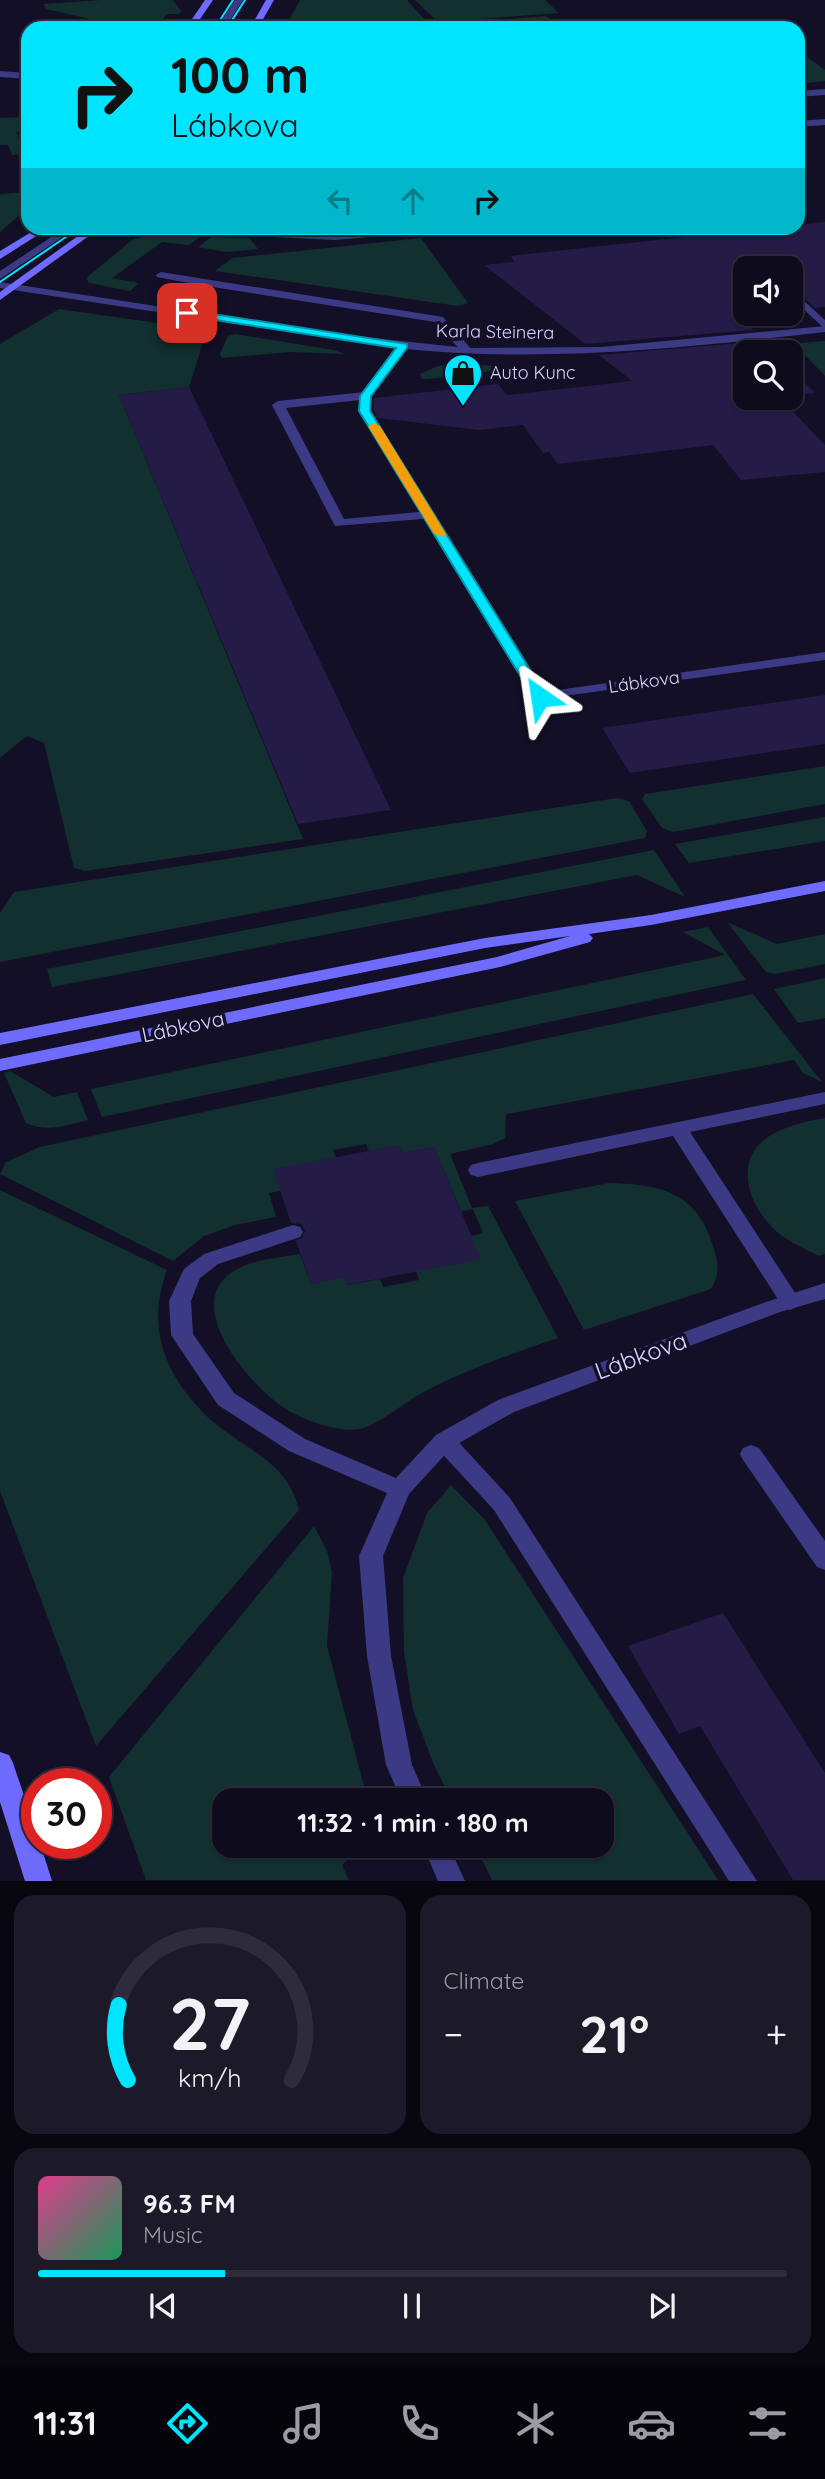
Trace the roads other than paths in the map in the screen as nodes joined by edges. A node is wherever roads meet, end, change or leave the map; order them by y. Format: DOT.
graph roads {
  1 [pos="209,0"];
  2 [pos="239,0"];
  3 [pos="270,0"];
  4 [pos="195,21"];
  5 [pos="226,21"];
  6 [pos="258,21"];
  7 [pos="0,74"];
  8 [pos="21,76"];
  9 [pos="825,92"];
  10 [pos="805,93"];
  11 [pos="825,122"];
  12 [pos="805,123"];
  13 [pos="33,235"];
  14 [pos="61,235"];
  15 [pos="85,235"];
  16 [pos="296,235"];
  17 [pos="359,235"];
  18 [pos="0,256"];
  19 [pos="161,275"];
  20 [pos="0,276"];
  21 [pos="198,281"];
  22 [pos="0,285"];
  23 [pos="14,287"];
  24 [pos="0,297"];
  25 [pos="803,304"];
  26 [pos="164,309"];
  27 [pos="825,327"];
  28 [pos="404,346"];
  29 [pos="467,351"];
  30 [pos="365,396"];
  31 [pos="429,515"];
  32 [pos="825,656"];
  33 [pos="825,886"];
  34 [pos="651,920"];
  35 [pos="0,1039"];
  36 [pos="0,1065"];
  37 [pos="825,1097"];
  38 [pos="678,1129"];
  39 [pos="478,1170"];
  40 [pos="293,1232"];
  41 [pos="825,1291"];
  42 [pos="790,1302"];
  43 [pos="444,1441"];
  44 [pos="751,1454"];
  45 [pos="400,1489"];
  46 [pos="825,1560"];
  47 [pos="0,1763"];
  48 [pos="409,1788"];
  49 [pos="441,1858"];
  50 [pos="39,1881"];
  51 [pos="452,1881"];
  52 [pos="744,1881"];
  1 -- 4 [label="street"];
  2 -- 5 [label="street"];
  3 -- 6 [label="street"];
  7 -- 8 [label="street"];
  9 -- 10 [label="street"];
  11 -- 12 [label="street"];
  13 -- 18 [label="street"];
  14 -- 20 [label="street"];
  15 -- 23 [label="street"];
  16 -- 17 [label="street"];
  19 -- 21 [label="street"];
  21 -- 26 [label="street"];
  21 -- 29 [label="street"];
  22 -- 23 [label="street, Karla Steinera"];
  23 -- 24 [label="street"];
  23 -- 26 [label="street, Karla Steinera"];
  25 -- 27 [label="street"];
  26 -- 28 [label="street, Karla Steinera"];
  27 -- 29 [label="street, Karla Steinera"];
  28 -- 29 [label="street, Karla Steinera"];
  28 -- 30 [label="street"];
  30 -- 31 [label="street, Lábkova"];
  30 -- 31 [label="street"];
  31 -- 32 [label="street, Lábkova"];
  33 -- 34 [label="street, Lábkova"];
  34 -- 35 [label="street, Lábkova"];
  34 -- 36 [label="street, Lábkova"];
  37 -- 38 [label="street"];
  38 -- 39 [label="street"];
  38 -- 42 [label="street"];
  40 -- 45 [label="street"];
  41 -- 42 [label="street, Lábkova"];
  42 -- 43 [label="street, Lábkova"];
  43 -- 45 [label="street, Lábkova"];
  43 -- 52 [label="street"];
  44 -- 46 [label="street"];
  45 -- 48 [label="street, Lábkova"];
  47 -- 50 [label="street"];
  49 -- 51 [label="street"];
}
